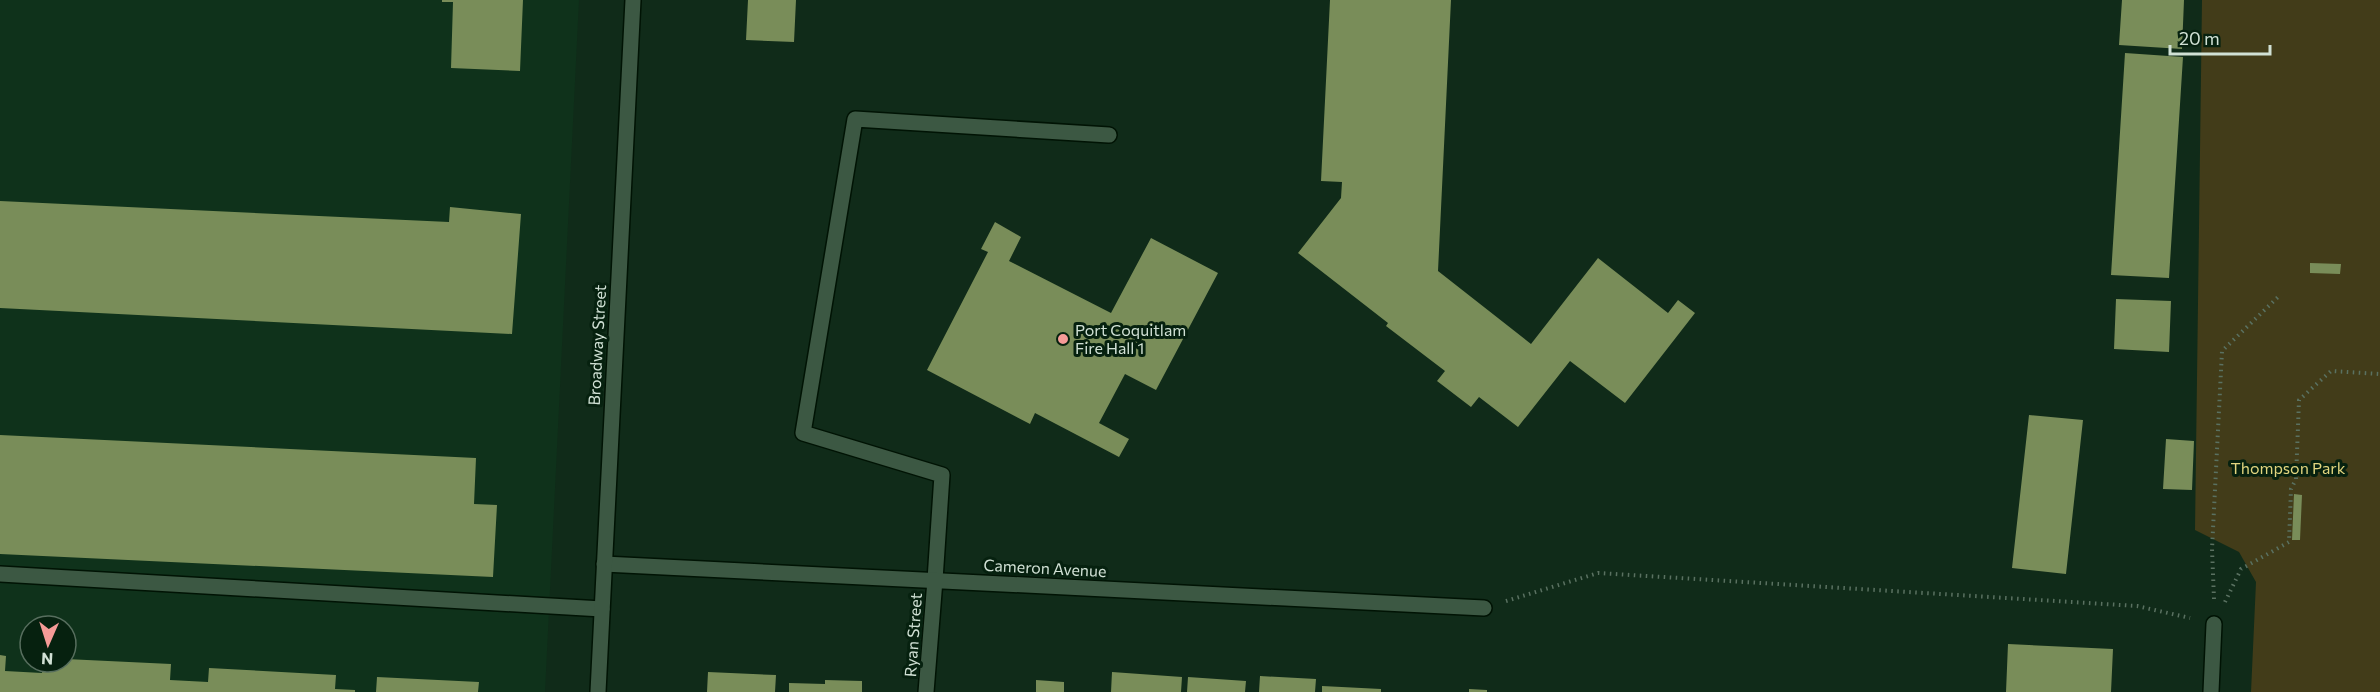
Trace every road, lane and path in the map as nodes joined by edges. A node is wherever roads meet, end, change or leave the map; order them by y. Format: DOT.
graph roads {
  1 [pos="633,0"];
  2 [pos="1109,135"];
  3 [pos="2278,297"];
  4 [pos="2380,374"];
  5 [pos="604,564"];
  6 [pos="0,574"];
  7 [pos="935,580"];
  8 [pos="1484,608"];
  9 [pos="602,609"];
  10 [pos="2214,624"];
  11 [pos="598,692"];
  12 [pos="926,692"];
  13 [pos="2211,692"];
  1 -- 5 [label="street, Broadway Street"];
  2 -- 7 [label="street, Ryan Street"];
  3 -- 10 [label="path"];
  4 -- 10 [label="path"];
  5 -- 7 [label="street, Cameron Avenue"];
  5 -- 9 [label="street, Broadway Street"];
  6 -- 9 [label="street"];
  7 -- 8 [label="street, Cameron Avenue"];
  7 -- 12 [label="street, Ryan Street"];
  8 -- 10 [label="path"];
  9 -- 11 [label="street, Broadway Street"];
  10 -- 13 [label="street"];
}
